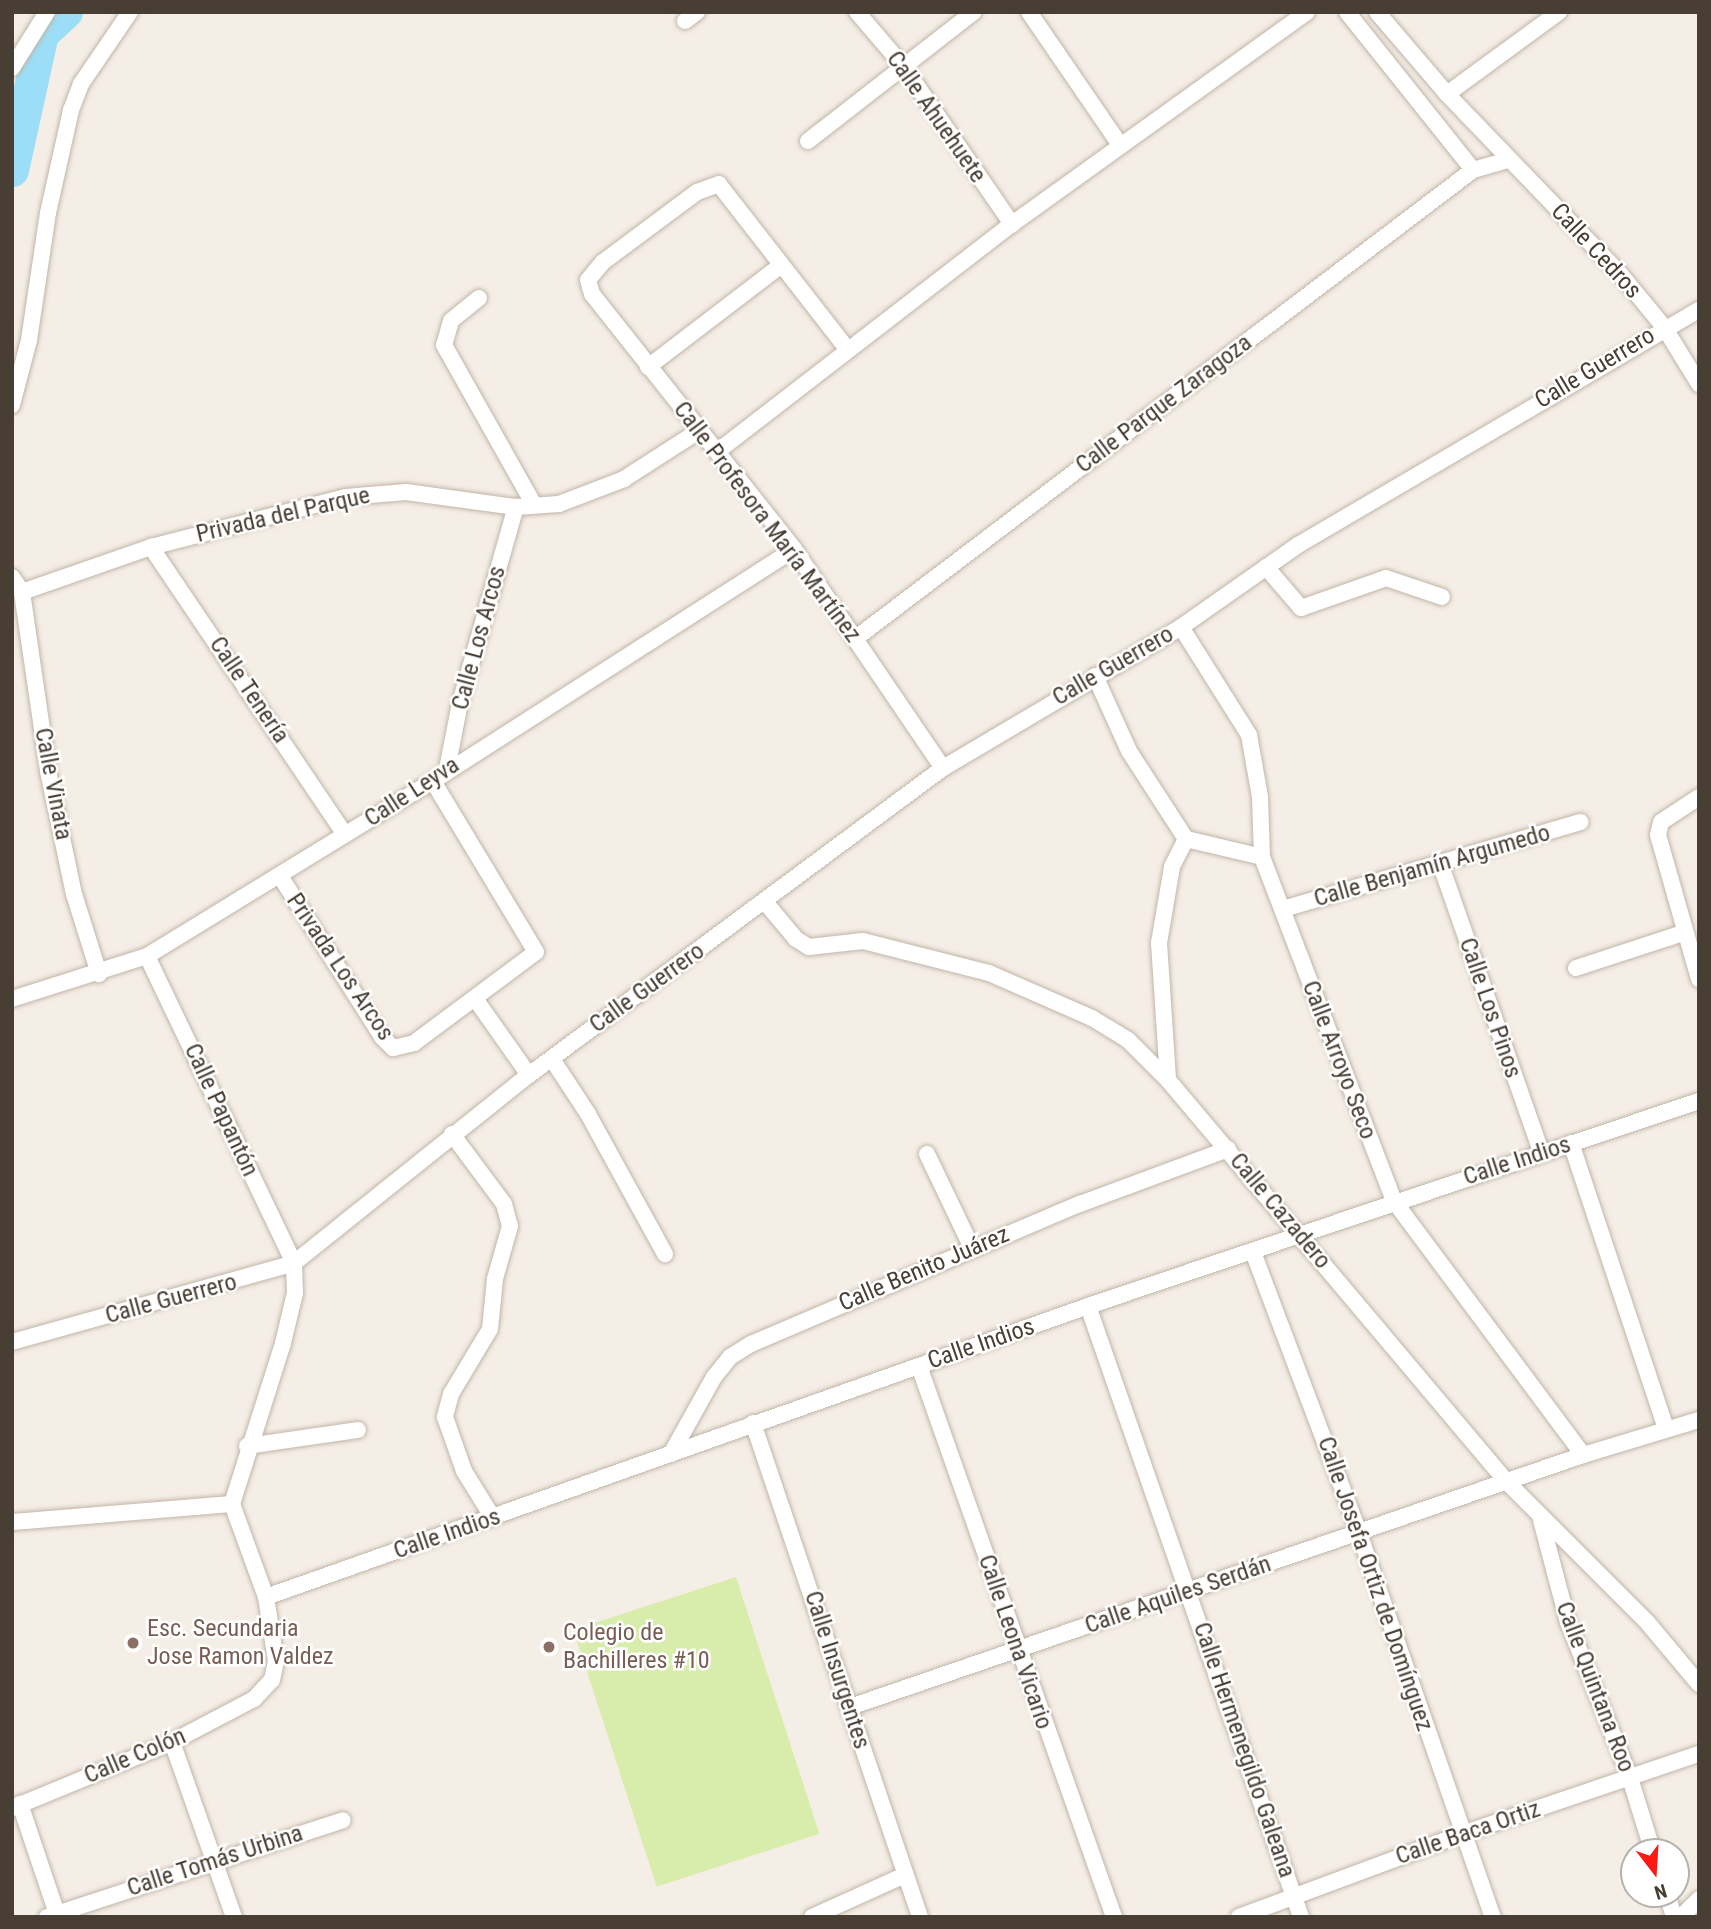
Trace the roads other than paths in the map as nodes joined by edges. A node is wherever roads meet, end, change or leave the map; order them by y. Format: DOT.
graph roads {
  1 [pos="47,12"];
  2 [pos="130,12"];
  3 [pos="857,12"];
  4 [pos="974,12"];
  5 [pos="1029,12"];
  6 [pos="1307,12"];
  7 [pos="1347,12"];
  8 [pos="1377,12"];
  9 [pos="1559,12"];
  10 [pos="904,67"];
  11 [pos="12,68"];
  12 [pos="1447,94"];
  13 [pos="808,141"];
  14 [pos="1120,145"];
  15 [pos="1508,160"];
  16 [pos="1473,170"];
  17 [pos="1012,224"];
  18 [pos="780,266"];
  19 [pos="479,299"];
  20 [pos="1699,310"];
  21 [pos="1664,327"];
  22 [pos="848,350"];
  23 [pos="648,367"];
  24 [pos="1699,384"];
  25 [pos="12,405"];
  26 [pos="699,430"];
  27 [pos="718,451"];
  28 [pos="534,505"];
  29 [pos="516,507"];
  30 [pos="151,547"];
  31 [pos="794,549"];
  32 [pos="1266,567"];
  33 [pos="12,577"];
  34 [pos="22,592"];
  35 [pos="1442,597"];
  36 [pos="1181,627"];
  37 [pos="856,638"];
  38 [pos="1095,676"];
  39 [pos="943,768"];
  40 [pos="447,769"];
  41 [pos="433,780"];
  42 [pos="1699,797"];
  43 [pos="1581,822"];
  44 [pos="345,835"];
  45 [pos="1186,839"];
  46 [pos="1262,857"];
  47 [pos="1440,863"];
  48 [pos="280,876"];
  49 [pos="765,902"];
  50 [pos="1283,909"];
  51 [pos="1684,933"];
  52 [pos="147,956"];
  53 [pos="1576,968"];
  54 [pos="99,974"];
  55 [pos="1699,979"];
  56 [pos="12,999"];
  57 [pos="476,1000"];
  58 [pos="552,1059"];
  59 [pos="529,1075"];
  60 [pos="1168,1080"];
  61 [pos="1699,1101"];
  62 [pos="452,1134"];
  63 [pos="1571,1143"];
  64 [pos="1227,1149"];
  65 [pos="1541,1152"];
  66 [pos="927,1154"];
  67 [pos="1394,1201"];
  68 [pos="1300,1234"];
  69 [pos="972,1248"];
  70 [pos="1253,1252"];
  71 [pos="665,1254"];
  72 [pos="294,1263"];
  73 [pos="1088,1306"];
  74 [pos="12,1342"];
  75 [pos="919,1366"];
  76 [pos="1699,1420"];
  77 [pos="753,1423"];
  78 [pos="1667,1429"];
  79 [pos="358,1430"];
  80 [pos="247,1446"];
  81 [pos="671,1454"];
  82 [pos="1583,1455"];
  83 [pos="1506,1481"];
  84 [pos="232,1504"];
  85 [pos="493,1518"];
  86 [pos="1541,1520"];
  87 [pos="12,1522"];
  88 [pos="1359,1533"];
  89 [pos="1189,1592"];
  90 [pos="266,1597"];
  91 [pos="1016,1649"];
  92 [pos="1699,1684"];
  93 [pos="850,1707"];
  94 [pos="172,1742"];
  95 [pos="1699,1754"];
  96 [pos="1630,1778"];
  97 [pos="16,1806"];
  98 [pos="343,1820"];
  99 [pos="1462,1834"];
  100 [pos="1649,1838"];
  101 [pos="213,1861"];
  102 [pos="905,1875"];
  103 [pos="1293,1896"];
  104 [pos="1699,1899"];
  105 [pos="54,1916"];
  106 [pos="234,1917"];
  107 [pos="812,1917"];
  108 [pos="920,1917"];
  109 [pos="1114,1917"];
  110 [pos="1239,1917"];
  111 [pos="1301,1917"];
  112 [pos="1493,1917"];
  113 [pos="1681,1917"];
  1 -- 11 [label="street"];
  2 -- 25 [label="street"];
  3 -- 10 [label="street, Calle Ahuehuete"];
  4 -- 10 [label="street"];
  5 -- 14 [label="street"];
  6 -- 14 [label="street"];
  7 -- 16 [label="street"];
  8 -- 12 [label="street, Calle Cedros"];
  9 -- 12 [label="street"];
  10 -- 13 [label="street"];
  10 -- 17 [label="street, Calle Ahuehuete"];
  12 -- 15 [label="street, Calle Cedros"];
  14 -- 17 [label="street"];
  15 -- 16 [label="street"];
  15 -- 21 [label="street, Calle Cedros"];
  16 -- 37 [label="street, Calle Parque Zaragoza"];
  17 -- 22 [label="street"];
  18 -- 22 [label="street"];
  18 -- 23 [label="street"];
  18 -- 23 [label="street, Calle Profesora María Martínez"];
  19 -- 28 [label="street"];
  20 -- 21 [label="street, Calle Guerrero"];
  21 -- 24 [label="street, Calle Cedros"];
  21 -- 32 [label="street, Calle Guerrero"];
  22 -- 27 [label="street"];
  23 -- 26 [label="street, Calle Profesora María Martínez"];
  26 -- 27 [label="street, Calle Profesora María Martínez"];
  26 -- 28 [label="street, Privada del Parque"];
  27 -- 31 [label="street, Calle Profesora María Martínez"];
  28 -- 29 [label="street, Privada del Parque"];
  29 -- 30 [label="street, Privada del Parque"];
  29 -- 40 [label="street, Calle Los Arcos"];
  30 -- 34 [label="street, Privada del Parque"];
  30 -- 44 [label="street, Calle Tenería"];
  31 -- 37 [label="street, Calle Profesora María Martínez"];
  31 -- 40 [label="street, Calle Leyva"];
  32 -- 35 [label="street"];
  32 -- 36 [label="street, Calle Guerrero"];
  33 -- 34 [label="street"];
  34 -- 54 [label="street, Calle Vinata"];
  36 -- 38 [label="street, Calle Guerrero"];
  36 -- 46 [label="street, Calle Arroyo Seco"];
  37 -- 39 [label="street, Calle Profesora María Martínez"];
  38 -- 39 [label="street, Calle Guerrero"];
  38 -- 45 [label="street"];
  39 -- 49 [label="street, Calle Guerrero"];
  40 -- 41 [label="street, Calle Leyva"];
  41 -- 44 [label="street, Calle Leyva"];
  41 -- 57 [label="street, Privada Los Arcos"];
  42 -- 51 [label="street"];
  43 -- 47 [label="street, Calle Benjamín Argumedo"];
  44 -- 48 [label="street, Calle Leyva"];
  45 -- 46 [label="street"];
  45 -- 60 [label="street"];
  46 -- 50 [label="street, Calle Arroyo Seco"];
  47 -- 50 [label="street, Calle Benjamín Argumedo"];
  47 -- 65 [label="street, Calle Los Pinos"];
  48 -- 52 [label="street, Calle Leyva"];
  48 -- 57 [label="street, Privada Los Arcos"];
  49 -- 58 [label="street, Calle Guerrero"];
  49 -- 60 [label="street, Calle Cazadero"];
  50 -- 67 [label="street, Calle Arroyo Seco"];
  51 -- 53 [label="street"];
  51 -- 55 [label="street"];
  52 -- 54 [label="street, Calle Leyva"];
  52 -- 72 [label="street, Calle Papantón"];
  54 -- 56 [label="street, Calle Leyva"];
  57 -- 59 [label="street"];
  58 -- 59 [label="street, Calle Guerrero"];
  58 -- 71 [label="street"];
  59 -- 62 [label="street, Calle Guerrero"];
  60 -- 64 [label="street, Calle Cazadero"];
  61 -- 63 [label="street, Calle Indios"];
  62 -- 72 [label="street, Calle Guerrero"];
  62 -- 85 [label="street"];
  63 -- 65 [label="street, Calle Indios"];
  63 -- 78 [label="street"];
  64 -- 68 [label="street, Calle Cazadero"];
  64 -- 69 [label="street, Calle Benito Juárez"];
  65 -- 67 [label="street, Calle Indios"];
  66 -- 69 [label="street"];
  67 -- 68 [label="street, Calle Indios"];
  67 -- 82 [label="street, Calle Arroyo Seco"];
  68 -- 70 [label="street, Calle Indios"];
  68 -- 83 [label="street, Calle Cazadero"];
  69 -- 81 [label="street, Calle Benito Juárez"];
  70 -- 73 [label="street, Calle Indios"];
  70 -- 88 [label="street, Calle Josefa Ortiz de Domínguez"];
  72 -- 74 [label="street, Calle Guerrero"];
  72 -- 80 [label="street"];
  73 -- 75 [label="street, Calle Indios"];
  73 -- 89 [label="street, Calle Hermenegildo Galeana"];
  75 -- 77 [label="street, Calle Indios"];
  75 -- 91 [label="street, Calle Leona Vicario"];
  76 -- 78 [label="street, Calle Aquiles Serdán"];
  77 -- 81 [label="street, Calle Indios"];
  77 -- 93 [label="street, Calle Insurgentes"];
  78 -- 82 [label="street, Calle Aquiles Serdán"];
  79 -- 80 [label="street"];
  80 -- 84 [label="street"];
  81 -- 85 [label="street, Calle Indios"];
  82 -- 83 [label="street, Calle Aquiles Serdán"];
  83 -- 86 [label="street, Calle Cazadero"];
  83 -- 88 [label="street, Calle Aquiles Serdán"];
  84 -- 87 [label="street"];
  84 -- 90 [label="street"];
  85 -- 90 [label="street, Calle Indios"];
  86 -- 92 [label="street, Calle Cazadero"];
  86 -- 96 [label="street, Calle Quintana Roo"];
  88 -- 89 [label="street, Calle Aquiles Serdán"];
  88 -- 99 [label="street, Calle Josefa Ortiz de Domínguez"];
  89 -- 91 [label="street, Calle Aquiles Serdán"];
  89 -- 103 [label="street, Calle Hermenegildo Galeana"];
  90 -- 94 [label="street, Calle Colón"];
  91 -- 93 [label="street, Calle Aquiles Serdán"];
  91 -- 109 [label="street, Calle Leona Vicario"];
  93 -- 102 [label="street, Calle Insurgentes"];
  94 -- 97 [label="street, Calle Colón"];
  94 -- 101 [label="street"];
  95 -- 96 [label="street, Calle Baca Ortiz"];
  96 -- 99 [label="street, Calle Baca Ortiz"];
  96 -- 100 [label="street, Calle Quintana Roo"];
  97 -- 105 [label="street"];
  98 -- 101 [label="street, Calle Tomás Urbina"];
  99 -- 103 [label="street, Calle Baca Ortiz"];
  99 -- 112 [label="street, Calle Josefa Ortiz de Domínguez"];
  101 -- 105 [label="street, Calle Tomás Urbina"];
  101 -- 106 [label="street"];
  102 -- 107 [label="street"];
  102 -- 108 [label="street, Calle Insurgentes"];
  103 -- 110 [label="street, Calle Baca Ortiz"];
  103 -- 111 [label="street, Calle Hermenegildo Galeana"];
  104 -- 113 [label="street"];
}
